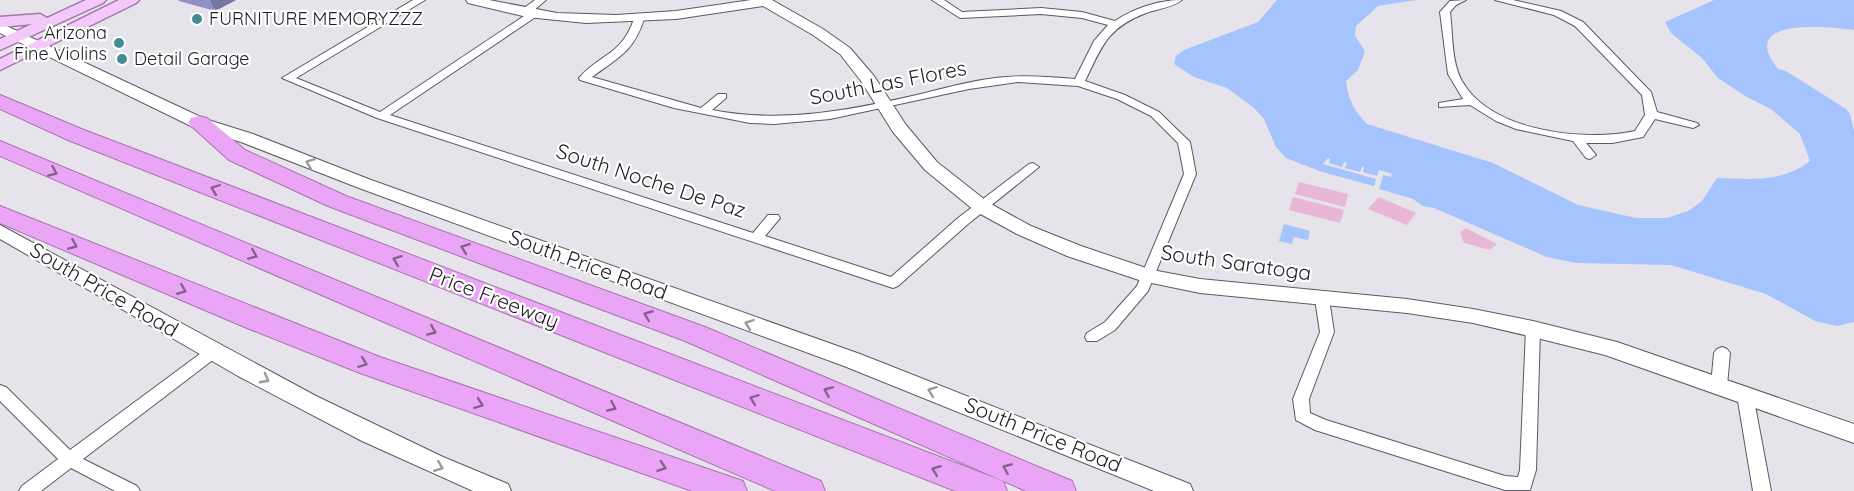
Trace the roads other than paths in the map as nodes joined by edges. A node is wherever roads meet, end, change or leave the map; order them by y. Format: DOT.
graph roads {
  1 [pos="88,0"];
  2 [pos="98,0"];
  3 [pos="131,0"];
  4 [pos="420,0"];
  5 [pos="473,0"];
  6 [pos="541,0"];
  7 [pos="937,0"];
  8 [pos="1177,0"];
  9 [pos="1461,0"];
  10 [pos="1500,0"];
  11 [pos="766,1"];
  12 [pos="1526,2"];
  13 [pos="528,14"];
  14 [pos="639,19"];
  15 [pos="0,22"];
  16 [pos="1116,24"];
  17 [pos="0,27"];
  18 [pos="18,37"];
  19 [pos="0,45"];
  20 [pos="38,46"];
  21 [pos="0,65"];
  22 [pos="1079,83"];
  23 [pos="722,96"];
  24 [pos="0,101"];
  25 [pos="1471,101"];
  26 [pos="886,104"];
  27 [pos="1443,105"];
  28 [pos="704,111"];
  29 [pos="1651,114"];
  30 [pos="381,117"];
  31 [pos="199,123"];
  32 [pos="1693,125"];
  33 [pos="1576,138"];
  34 [pos="0,148"];
  35 [pos="1590,155"];
  36 [pos="1033,167"];
  37 [pos="982,207"];
  38 [pos="0,214"];
  39 [pos="772,218"];
  40 [pos="0,231"];
  41 [pos="755,239"];
  42 [pos="1149,276"];
  43 [pos="1322,298"];
  44 [pos="1533,329"];
  45 [pos="1092,337"];
  46 [pos="213,352"];
  47 [pos="1722,353"];
  48 [pos="1719,385"];
  49 [pos="0,391"];
  50 [pos="1745,395"];
  51 [pos="1854,434"];
  52 [pos="70,460"];
  53 [pos="28,491"];
  54 [pos="131,491"];
  55 [pos="500,491"];
  56 [pos="731,491"];
  57 [pos="809,491"];
  58 [pos="991,491"];
  59 [pos="1060,491"];
  60 [pos="1182,491"];
  61 [pos="1762,491"];
  1 -- 15 [label="main road"];
  2 -- 18 [label="main road"];
  3 -- 20 [label="main road"];
  4 -- 30 [label="street, South Noche De Paz"];
  5 -- 13 [label="main road"];
  6 -- 13 [label="street"];
  7 -- 16 [label="street"];
  8 -- 16 [label="street"];
  9 -- 25 [label="street"];
  10 -- 12 [label="street"];
  11 -- 14 [label="main road"];
  11 -- 26 [label="main road, South Saratoga"];
  12 -- 29 [label="street"];
  13 -- 14 [label="main road"];
  13 -- 30 [label="street"];
  14 -- 28 [label="street, South Las Flores"];
  16 -- 22 [label="street"];
  17 -- 18 [label="main road, South Price Road"];
  18 -- 19 [label="main road"];
  18 -- 20 [label="main road, South Price Road"];
  20 -- 21 [label="main road"];
  20 -- 31 [label="main road, South Price Road"];
  22 -- 26 [label="street, South Las Flores"];
  22 -- 42 [label="street, South Las Flores"];
  23 -- 28 [label="street"];
  58 -- 24 [label="highway, Price Freeway, one-way"];
  25 -- 27 [label="street"];
  25 -- 33 [label="street"];
  26 -- 28 [label="street, South Las Flores"];
  26 -- 37 [label="main road, South Saratoga"];
  29 -- 32 [label="street"];
  29 -- 33 [label="street"];
  30 -- 41 [label="street, South Noche De Paz"];
  59 -- 31 [label="highway, one-way"];
  60 -- 31 [label="main road, South Price Road, one-way"];
  33 -- 35 [label="street"];
  34 -- 57 [label="highway, one-way"];
  36 -- 37 [label="street"];
  37 -- 41 [label="street, South Noche De Paz"];
  37 -- 42 [label="main road, South Saratoga"];
  38 -- 56 [label="highway, one-way"];
  39 -- 41 [label="street"];
  40 -- 46 [label="main road, South Price Road"];
  42 -- 43 [label="main road, South Saratoga"];
  42 -- 45 [label="street, South Las Flores"];
  43 -- 44 [label="main road, South Saratoga"];
  43 -- 44 [label="street"];
  44 -- 48 [label="main road, South Saratoga"];
  46 -- 52 [label="street"];
  46 -- 55 [label="main road, South Price Road, one-way"];
  47 -- 48 [label="street"];
  48 -- 50 [label="main road, South Saratoga"];
  49 -- 52 [label="street"];
  50 -- 51 [label="main road, South Saratoga"];
  50 -- 61 [label="street"];
  52 -- 53 [label="street"];
  52 -- 54 [label="street"];
}
